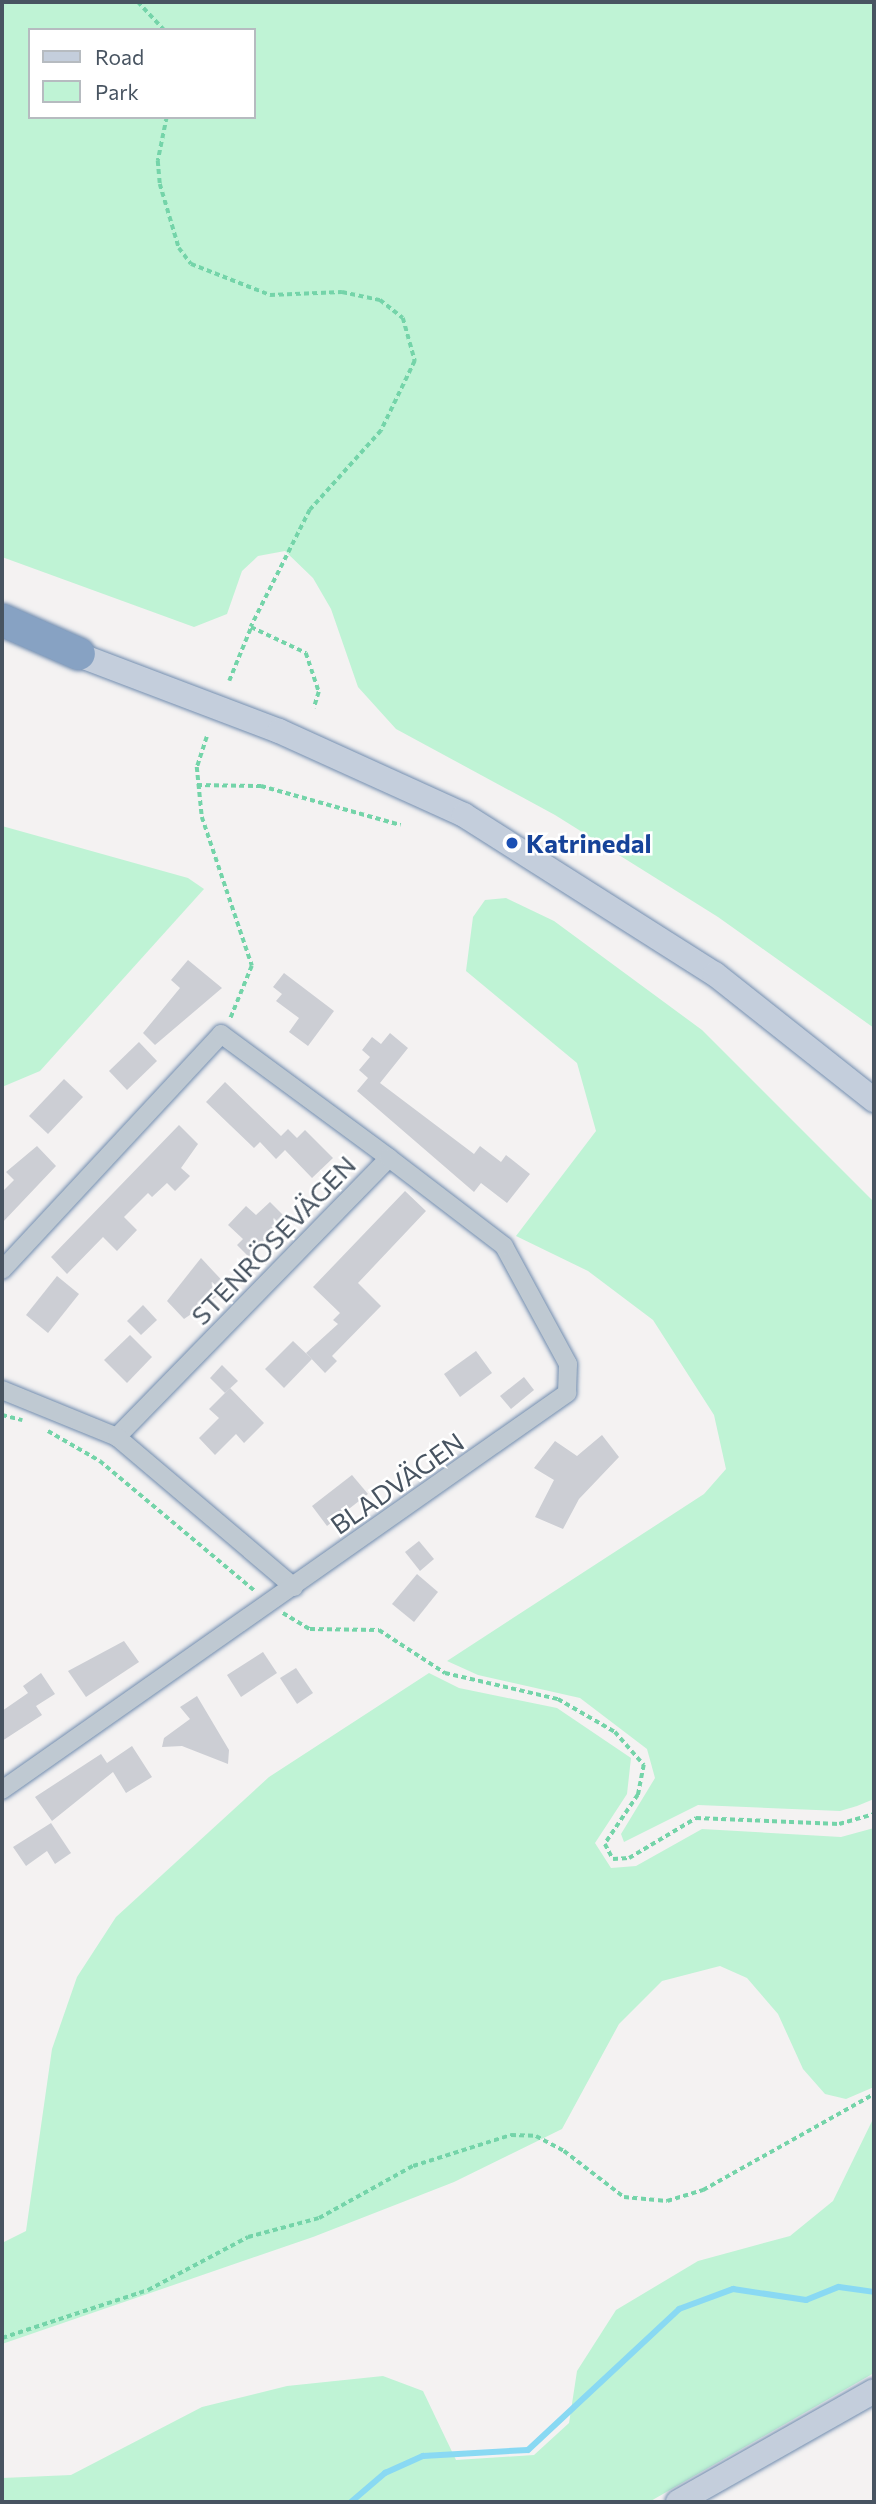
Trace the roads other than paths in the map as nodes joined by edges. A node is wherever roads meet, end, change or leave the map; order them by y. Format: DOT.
graph roads {
  1 [pos="2,620"];
  2 [pos="2,631"];
  3 [pos="79,654"];
  4 [pos="874,1100"];
  5 [pos="389,1158"];
  6 [pos="2,1270"];
  7 [pos="2,1390"];
  8 [pos="117,1437"];
  9 [pos="294,1587"];
  10 [pos="2,1790"];
  11 [pos="874,2391"];
  12 [pos="678,2502"];
  1 -- 3 [label="highway"];
  2 -- 3 [label="main road"];
  3 -- 4 [label="main road"];
  5 -- 6 [label="street, STENRÖSEVÄGEN"];
  5 -- 8 [label="street, STENRÖSEVÄGEN"];
  5 -- 9 [label="street, BLADVÄGEN"];
  7 -- 8 [label="street"];
  8 -- 9 [label="street"];
  9 -- 10 [label="street, BLADVÄGEN"];
  11 -- 12 [label="main road"];
}
